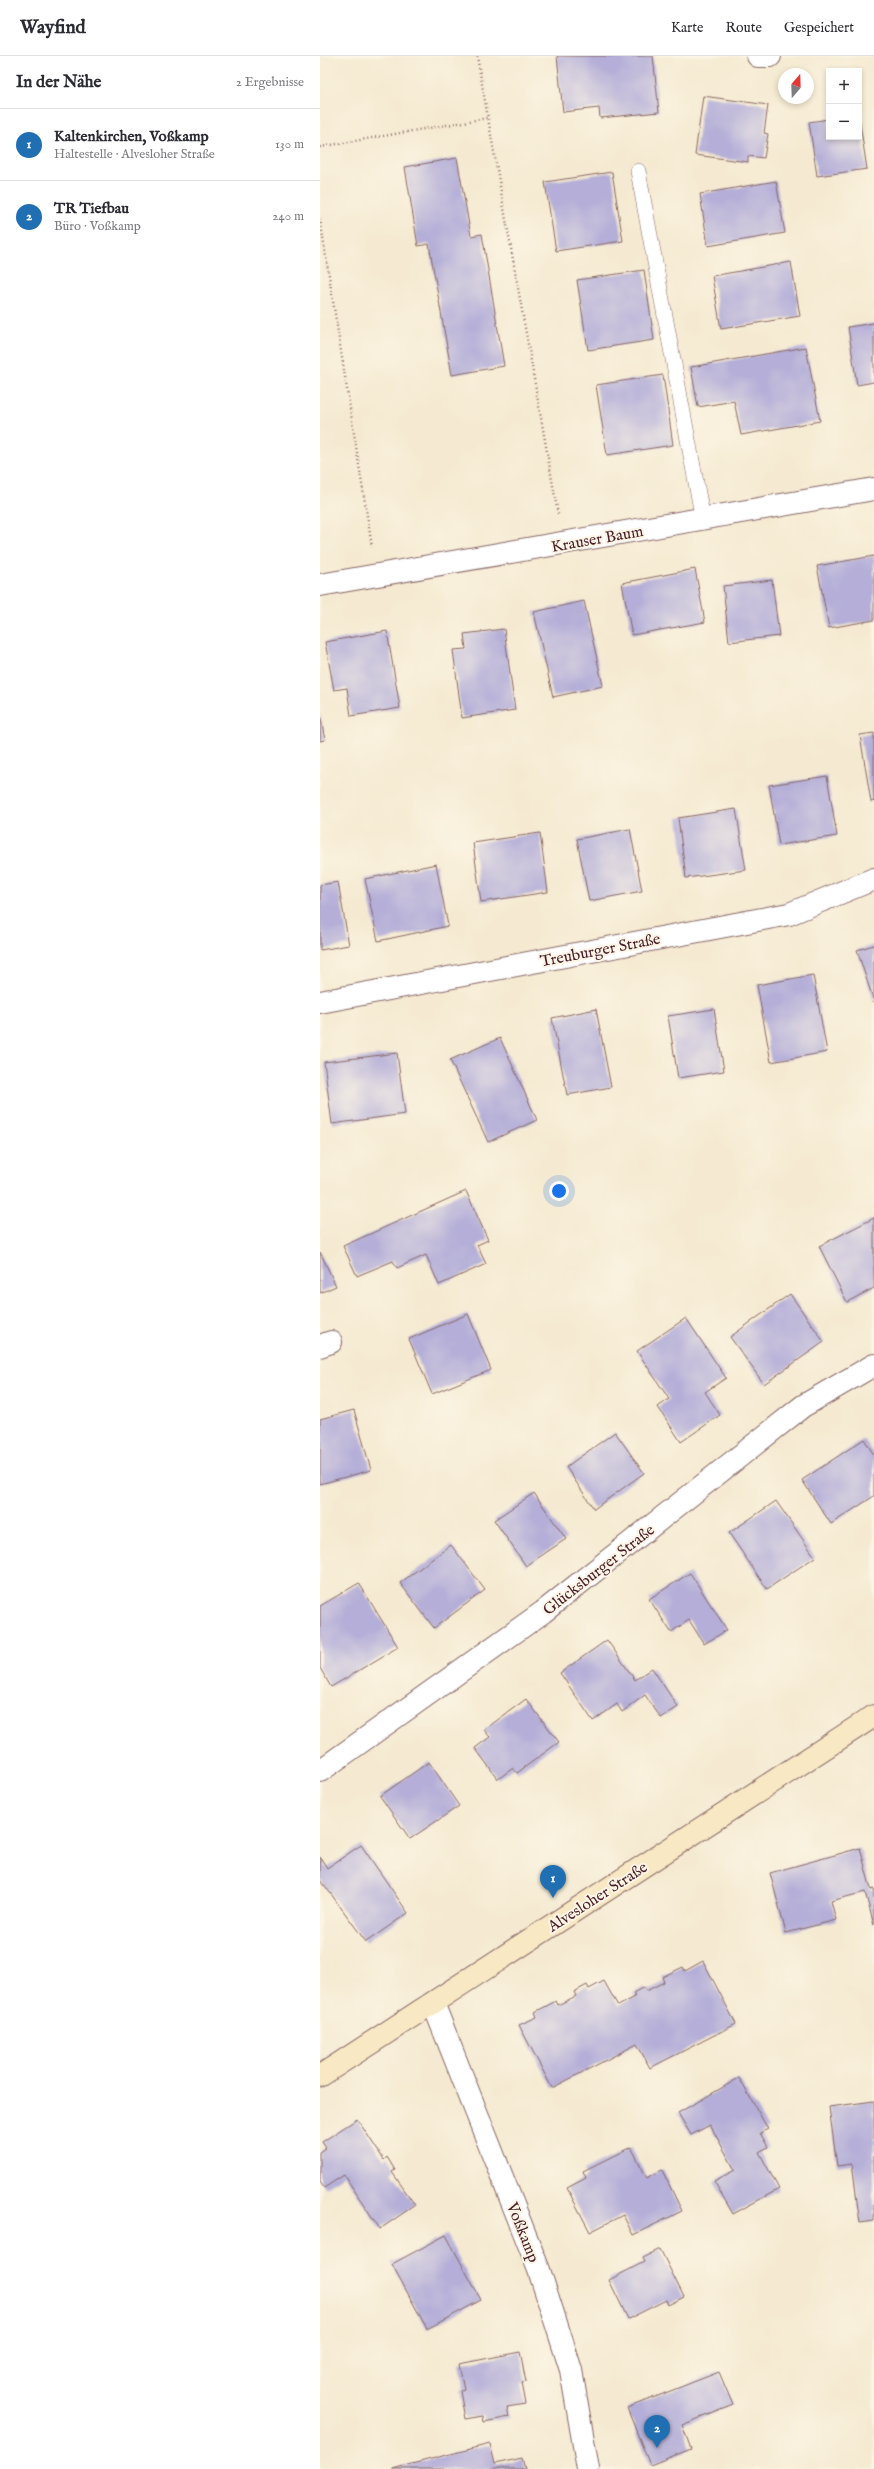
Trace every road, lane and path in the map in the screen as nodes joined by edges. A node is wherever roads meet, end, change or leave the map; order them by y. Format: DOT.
graph roads {
  1 [pos="477,56"];
  2 [pos="758,56"];
  3 [pos="770,56"];
  4 [pos="487,118"];
  5 [pos="320,147"];
  6 [pos="638,171"];
  7 [pos="320,219"];
  8 [pos="874,489"];
  9 [pos="703,520"];
  10 [pos="563,544"];
  11 [pos="377,576"];
  12 [pos="320,585"];
  13 [pos="874,879"];
  14 [pos="320,1002"];
  15 [pos="874,1365"];
  16 [pos="874,1716"];
  17 [pos="320,1771"];
  18 [pos="433,2003"];
  19 [pos="320,2076"];
  20 [pos="588,2469"];
  1 -- 4 [label="path"];
  2 -- 3 [label="street"];
  4 -- 5 [label="path"];
  4 -- 10 [label="path"];
  6 -- 9 [label="lane"];
  7 -- 11 [label="path"];
  8 -- 9 [label="street, Krauser Baum"];
  9 -- 10 [label="street, Krauser Baum"];
  10 -- 11 [label="street, Krauser Baum"];
  11 -- 12 [label="street, Krauser Baum"];
  13 -- 14 [label="street, Treuburger Straße"];
  15 -- 17 [label="street, Glücksburger Straße"];
  16 -- 18 [label="street, Alvesloher Straße"];
  18 -- 19 [label="street, Alvesloher Straße"];
  18 -- 20 [label="street, Voßkamp"];
}
